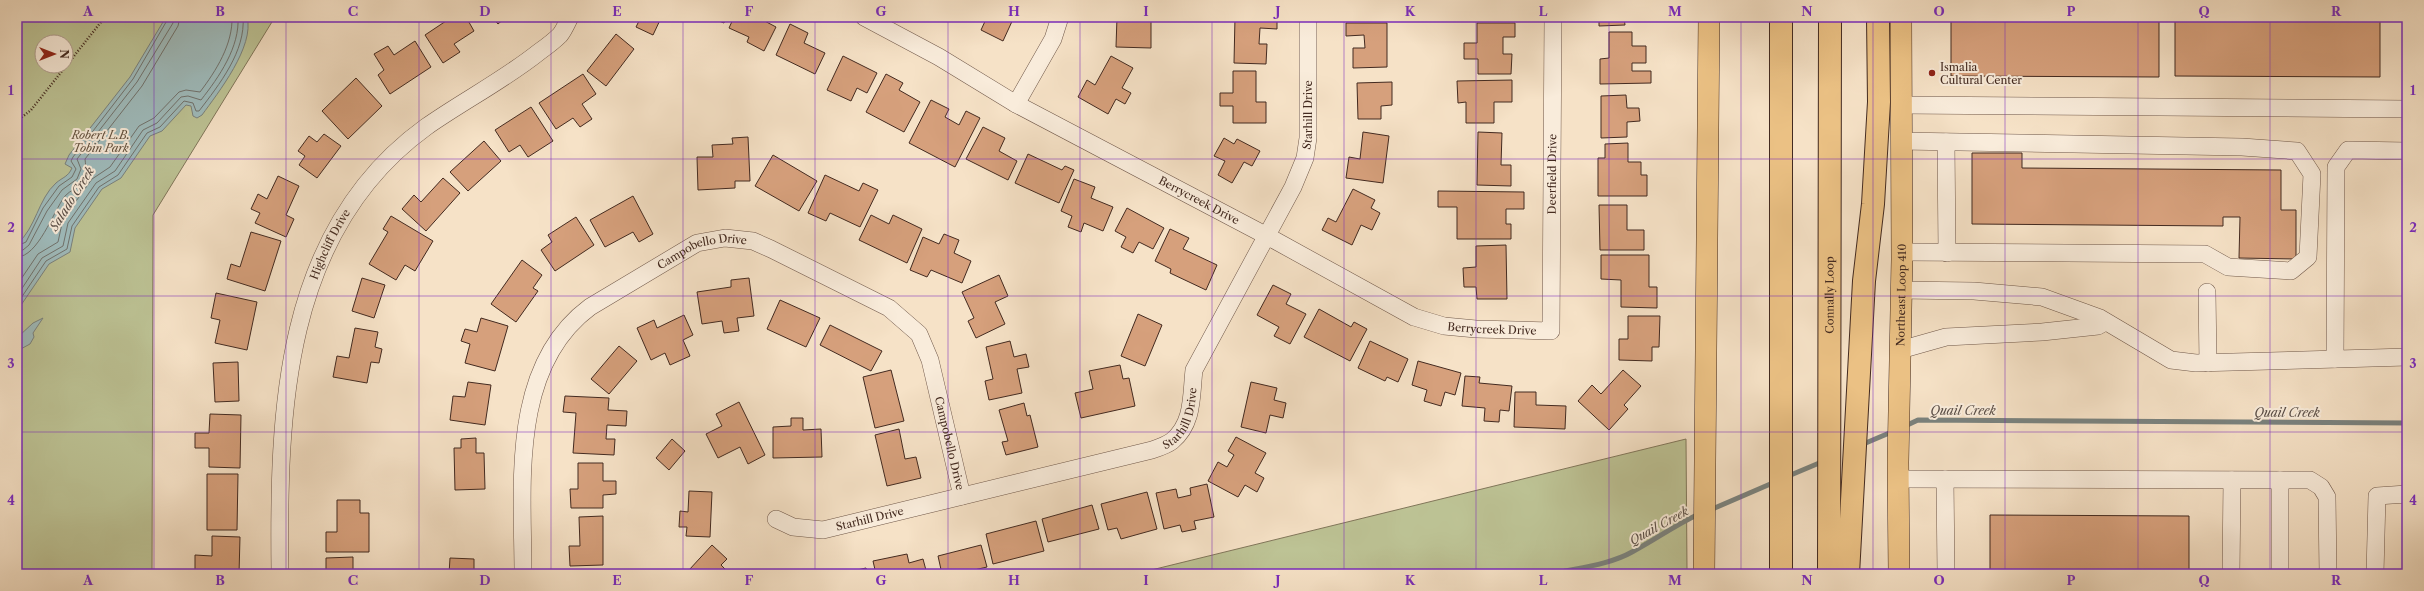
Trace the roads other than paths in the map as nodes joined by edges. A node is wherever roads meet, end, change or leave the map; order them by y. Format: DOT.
graph roads {
  1 [pos="570,17"];
  2 [pos="864,17"];
  3 [pos="1060,17"];
  4 [pos="1308,17"];
  5 [pos="1553,17"];
  6 [pos="1709,17"];
  7 [pos="1781,17"];
  8 [pos="1830,17"];
  9 [pos="1878,17"];
  10 [pos="1901,17"];
  11 [pos="1016,104"];
  12 [pos="1901,105"];
  13 [pos="2407,109"];
  14 [pos="1901,141"];
  15 [pos="1946,142"];
  16 [pos="2407,151"];
  17 [pos="1267,236"];
  18 [pos="1902,252"];
  19 [pos="1947,253"];
  20 [pos="1901,290"];
  21 [pos="2207,292"];
  22 [pos="2105,322"];
  23 [pos="1551,331"];
  24 [pos="1900,350"];
  25 [pos="2407,357"];
  26 [pos="2335,359"];
  27 [pos="2208,363"];
  28 [pos="1898,471"];
  29 [pos="1945,479"];
  30 [pos="2232,480"];
  31 [pos="2280,480"];
  32 [pos="2407,494"];
  33 [pos="962,496"];
  34 [pos="776,518"];
  35 [pos="1781,566"];
  36 [pos="280,574"];
  37 [pos="523,574"];
  38 [pos="1704,574"];
  39 [pos="1829,574"];
  40 [pos="1848,574"];
  41 [pos="1898,574"];
  42 [pos="1946,574"];
  43 [pos="2231,574"];
  44 [pos="2280,574"];
  45 [pos="2328,574"];
  46 [pos="2375,574"];
  1 -- 36 [label="street, Highcliff Drive"];
  2 -- 11 [label="street, Berrycreek Drive"];
  3 -- 11 [label="street"];
  4 -- 17 [label="street, Starhill Drive"];
  5 -- 23 [label="street, Deerfield Drive"];
  6 -- 38 [label="main road"];
  7 -- 35 [label="highway"];
  8 -- 39 [label="highway, Connally Loop"];
  9 -- 40 [label="highway"];
  10 -- 12 [label="main road, Northeast Loop 410"];
  11 -- 17 [label="street, Berrycreek Drive"];
  12 -- 13 [label="street"];
  12 -- 14 [label="main road, Northeast Loop 410"];
  14 -- 15 [label="street"];
  14 -- 18 [label="main road, Northeast Loop 410"];
  15 -- 19 [label="street"];
  15 -- 19 [label="street"];
  16 -- 26 [label="street"];
  17 -- 23 [label="street, Berrycreek Drive"];
  17 -- 33 [label="street, Starhill Drive"];
  18 -- 19 [label="street"];
  18 -- 20 [label="main road, Northeast Loop 410"];
  20 -- 22 [label="street"];
  20 -- 24 [label="main road, Northeast Loop 410"];
  21 -- 27 [label="street"];
  22 -- 24 [label="street"];
  22 -- 27 [label="street"];
  24 -- 28 [label="main road, Northeast Loop 410"];
  25 -- 26 [label="street"];
  26 -- 27 [label="street"];
  28 -- 29 [label="street"];
  28 -- 41 [label="main road, Northeast Loop 410"];
  29 -- 30 [label="street"];
  29 -- 42 [label="street"];
  30 -- 31 [label="street"];
  30 -- 43 [label="street"];
  31 -- 44 [label="street"];
  31 -- 45 [label="street"];
  32 -- 46 [label="street"];
  33 -- 34 [label="street, Starhill Drive"];
  33 -- 37 [label="street, Campobello Drive"];
}
